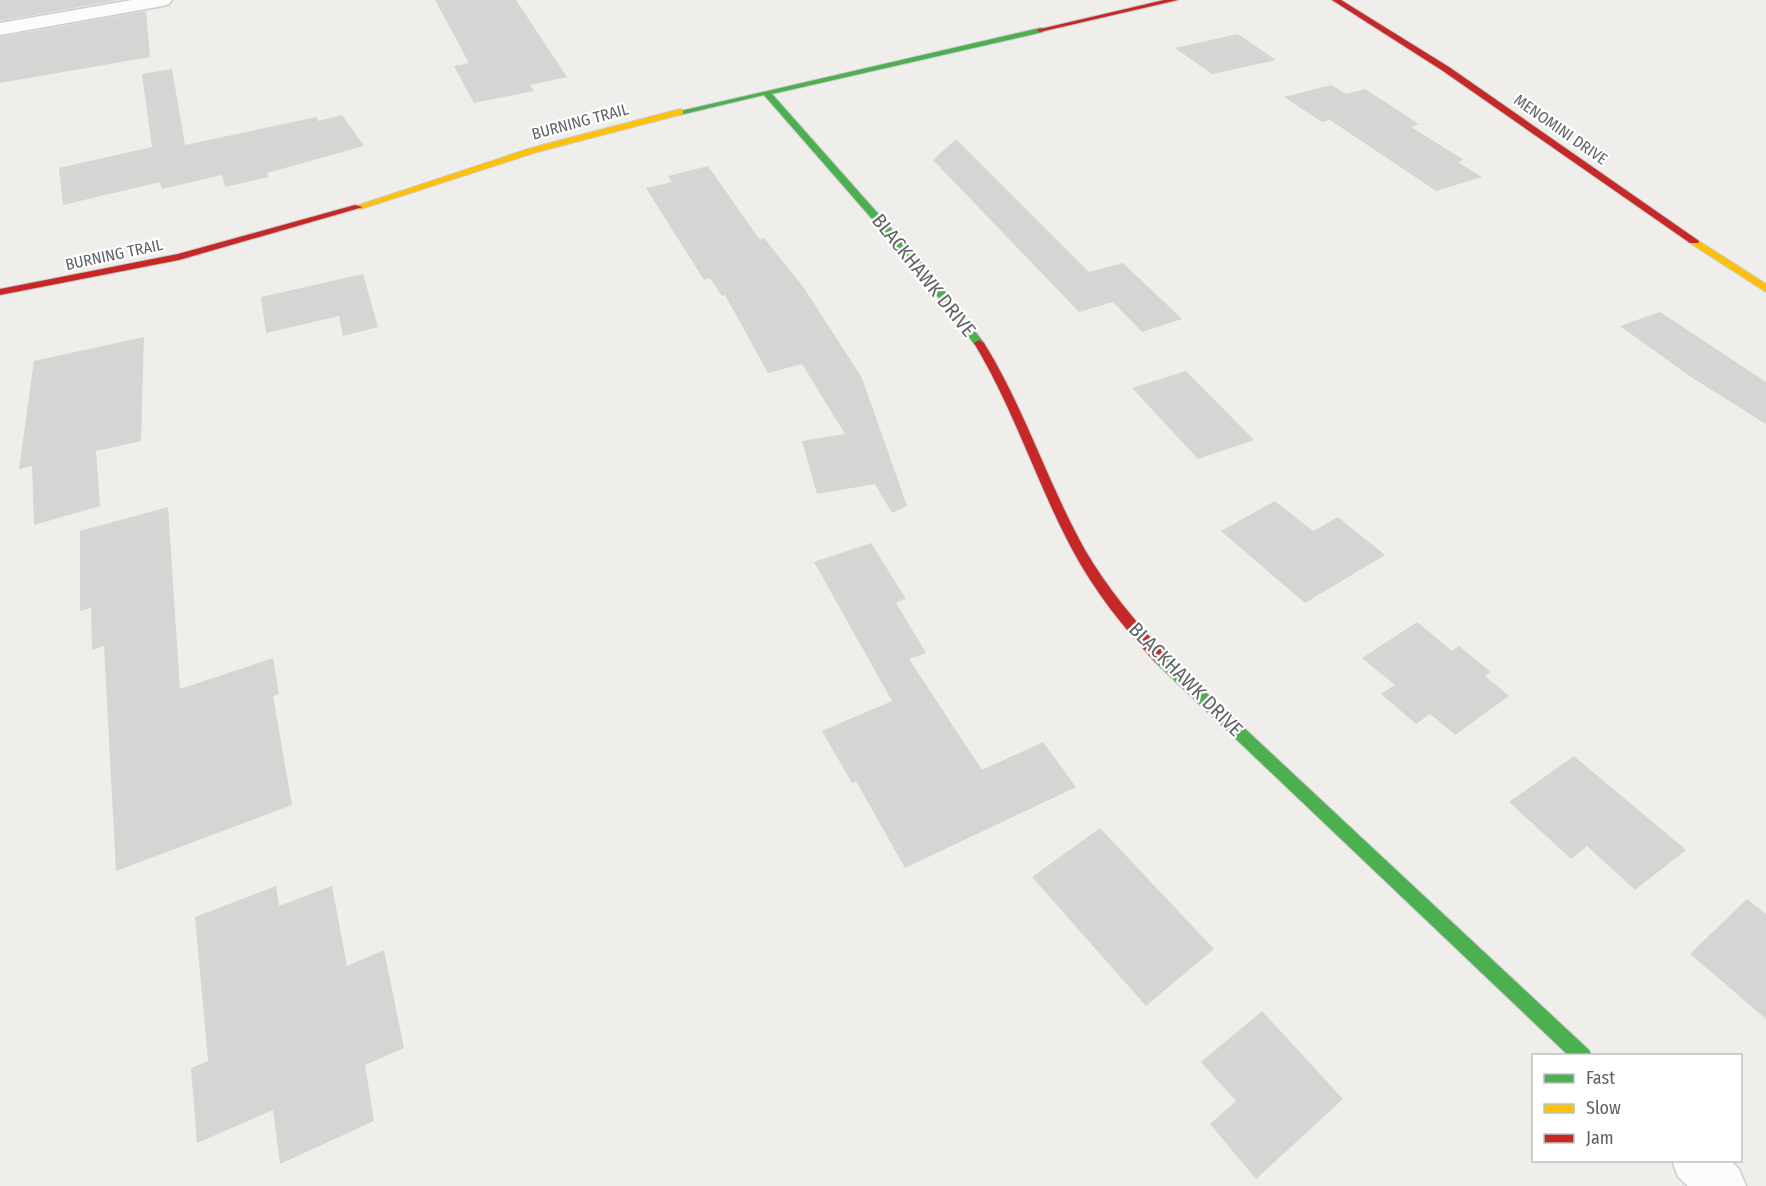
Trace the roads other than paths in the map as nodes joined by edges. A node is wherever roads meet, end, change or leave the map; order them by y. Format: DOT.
graph roads {
  1 [pos="163,0"];
  2 [pos="1174,0"];
  3 [pos="1335,0"];
  4 [pos="139,2"];
  5 [pos="0,29"];
  6 [pos="766,92"];
  7 [pos="1766,289"];
  8 [pos="0,292"];
  9 [pos="1581,1054"];
  10 [pos="1696,1162"];
  11 [pos="1722,1186"];
  1 -- 4 [label="street"];
  2 -- 6 [label="street, BURNING TRAIL"];
  3 -- 7 [label="street, MENOMINI DRIVE"];
  4 -- 5 [label="street"];
  6 -- 8 [label="street, BURNING TRAIL"];
  6 -- 9 [label="street, BLACKHAWK DRIVE"];
  10 -- 11 [label="street"];
}
